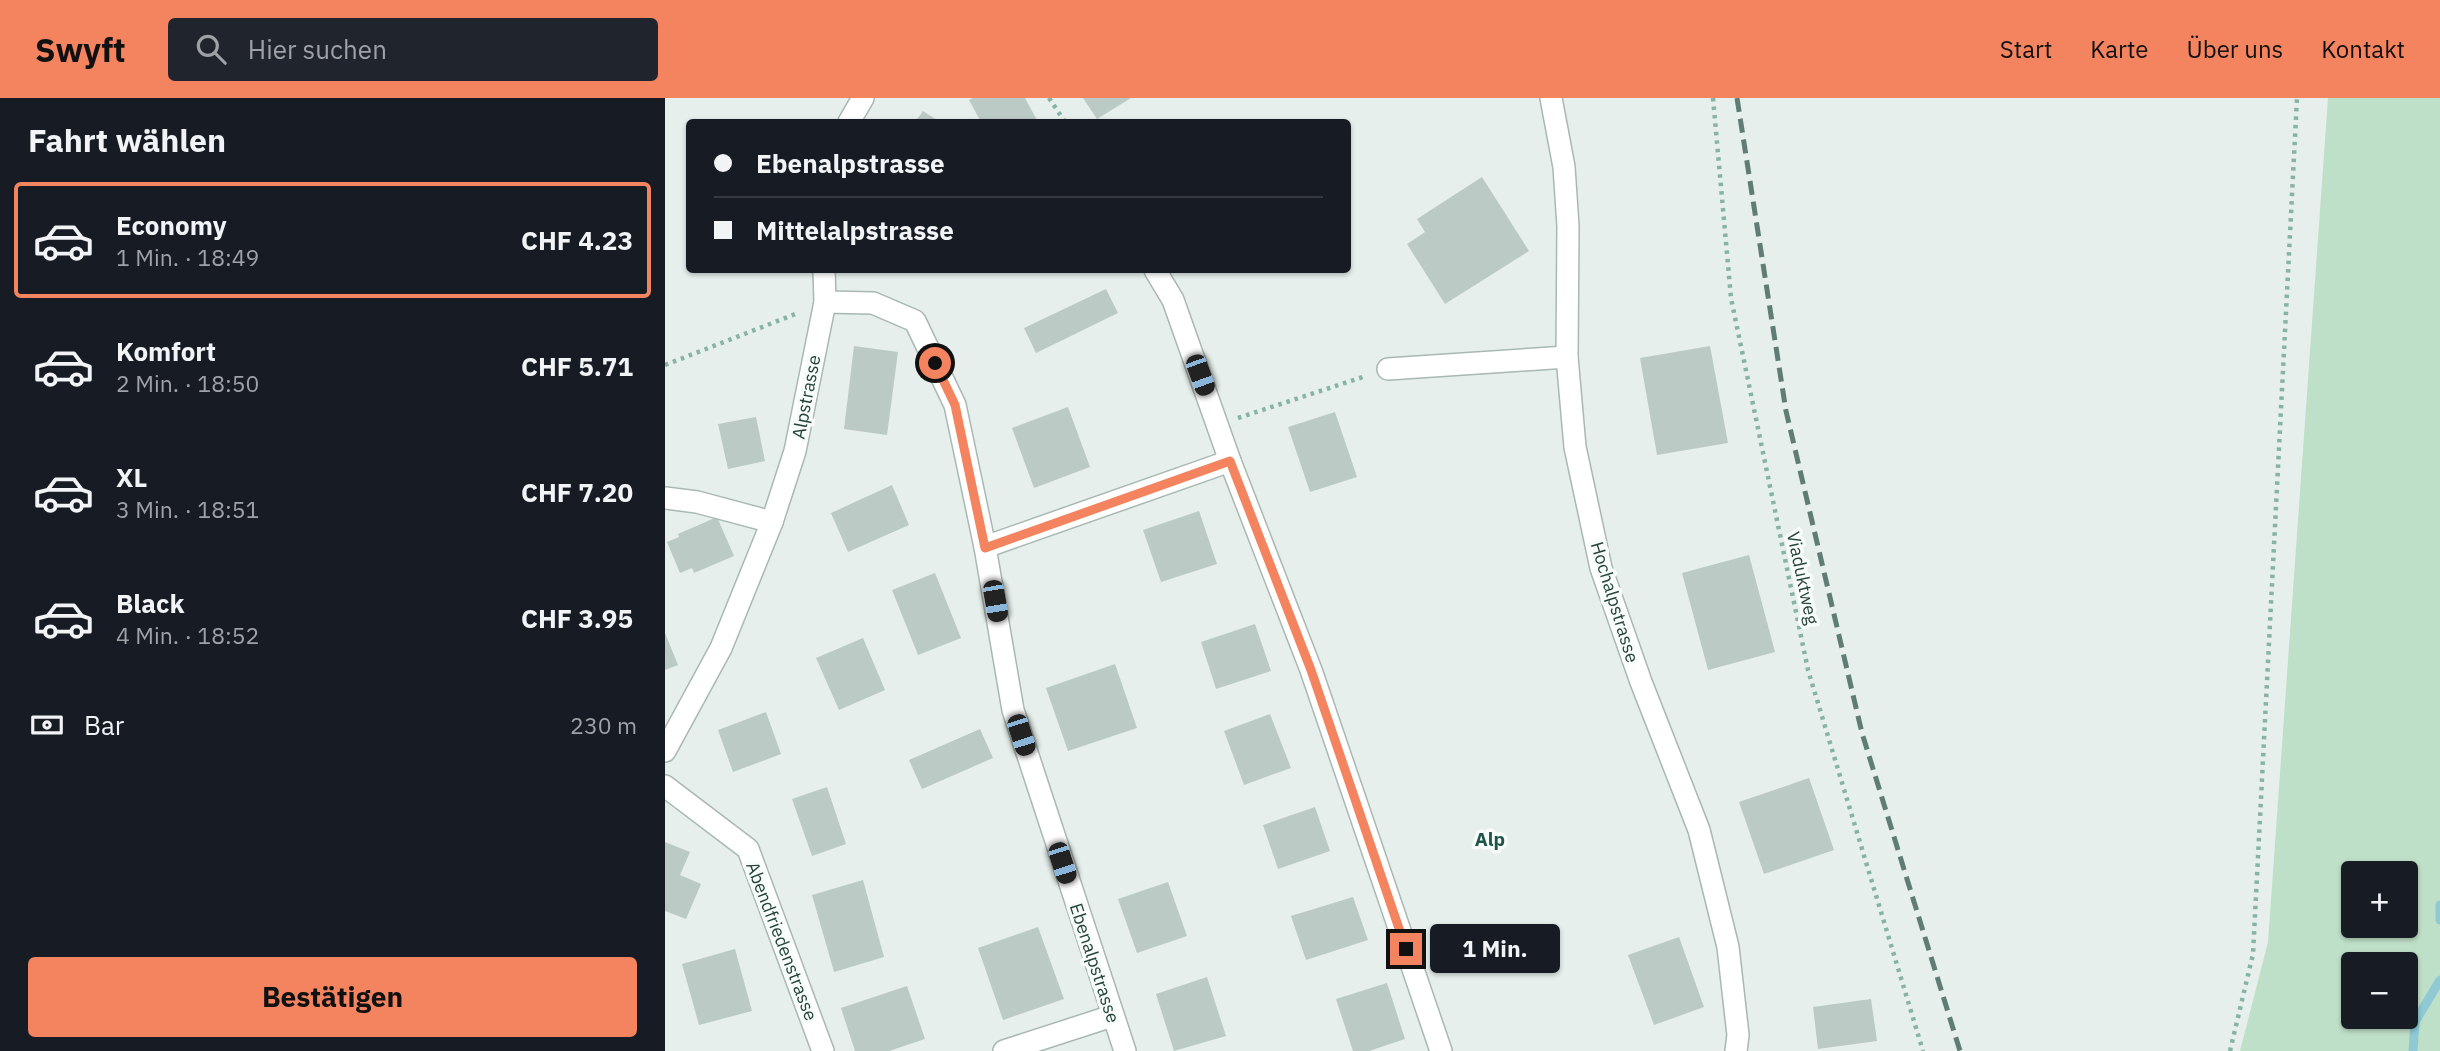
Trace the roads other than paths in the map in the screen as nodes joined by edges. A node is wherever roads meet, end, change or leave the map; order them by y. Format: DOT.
graph roads {
  1 [pos="863,98"];
  2 [pos="1551,98"];
  3 [pos="851,119"];
  4 [pos="824,273"];
  5 [pos="1157,273"];
  6 [pos="825,302"];
  7 [pos="1567,357"];
  8 [pos="1388,369"];
  9 [pos="1230,461"];
  10 [pos="665,498"];
  11 [pos="772,522"];
  12 [pos="985,548"];
  13 [pos="665,751"];
  14 [pos="665,786"];
  15 [pos="1112,1016"];
  16 [pos="823,1051"];
  17 [pos="1004,1051"];
  18 [pos="1125,1051"];
  19 [pos="1441,1051"];
  20 [pos="1736,1051"];
  1 -- 3 [label="street"];
  2 -- 7 [label="street, Hochalpstrasse"];
  4 -- 6 [label="street, Alpstrasse"];
  5 -- 9 [label="street"];
  6 -- 11 [label="street, Alpstrasse"];
  6 -- 12 [label="street, Ebenalpstrasse"];
  7 -- 8 [label="street"];
  7 -- 20 [label="street, Hochalpstrasse"];
  9 -- 12 [label="street"];
  9 -- 19 [label="street"];
  10 -- 11 [label="street"];
  11 -- 13 [label="street, Alpstrasse"];
  12 -- 15 [label="street, Ebenalpstrasse"];
  14 -- 16 [label="street, Abendfriedenstrasse"];
  15 -- 17 [label="street"];
  15 -- 18 [label="street, Ebenalpstrasse"];
}
